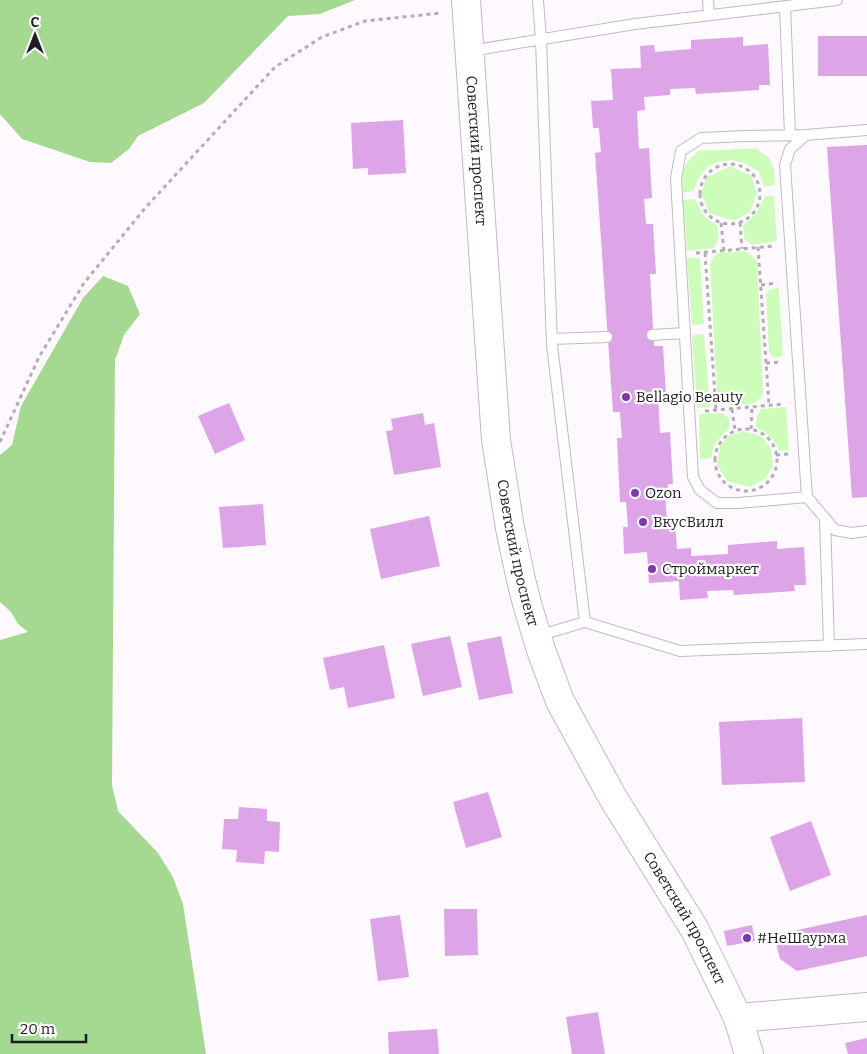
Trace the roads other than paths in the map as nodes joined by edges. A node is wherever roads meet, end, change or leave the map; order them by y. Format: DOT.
graph roads {
  1 [pos="538,0"];
  2 [pos="708,0"];
  3 [pos="837,0"];
  4 [pos="466,5"];
  5 [pos="785,6"];
  6 [pos="708,15"];
  7 [pos="541,40"];
  8 [pos="470,52"];
  9 [pos="867,130"];
  10 [pos="790,135"];
  11 [pos="806,135"];
  12 [pos="685,333"];
  13 [pos="652,335"];
  14 [pos="608,337"];
  15 [pos="552,339"];
  16 [pos="807,497"];
  17 [pos="825,518"];
  18 [pos="867,531"];
  19 [pos="585,622"];
  20 [pos="536,636"];
  21 [pos="867,644"];
  22 [pos="829,646"];
  23 [pos="867,1007"];
  24 [pos="738,1018"];
  25 [pos="749,1054"];
  1 -- 7 [label="lane"];
  2 -- 6 [label="lane"];
  3 -- 5 [label="lane"];
  4 -- 8 [label="street, Советский проспект"];
  5 -- 6 [label="lane"];
  5 -- 10 [label="lane"];
  6 -- 7 [label="lane"];
  7 -- 8 [label="lane"];
  7 -- 15 [label="lane"];
  8 -- 20 [label="street, Советский проспект"];
  9 -- 11 [label="lane"];
  10 -- 11 [label="lane"];
  10 -- 12 [label="lane"];
  11 -- 16 [label="lane"];
  12 -- 13 [label="lane"];
  12 -- 16 [label="lane"];
  14 -- 15 [label="lane"];
  15 -- 19 [label="lane"];
  16 -- 17 [label="lane"];
  17 -- 18 [label="lane"];
  17 -- 22 [label="lane"];
  19 -- 20 [label="lane"];
  19 -- 22 [label="lane"];
  20 -- 24 [label="street, Советский проспект"];
  21 -- 22 [label="lane"];
  23 -- 24 [label="street"];
  24 -- 25 [label="street, Советский проспект"];
}
